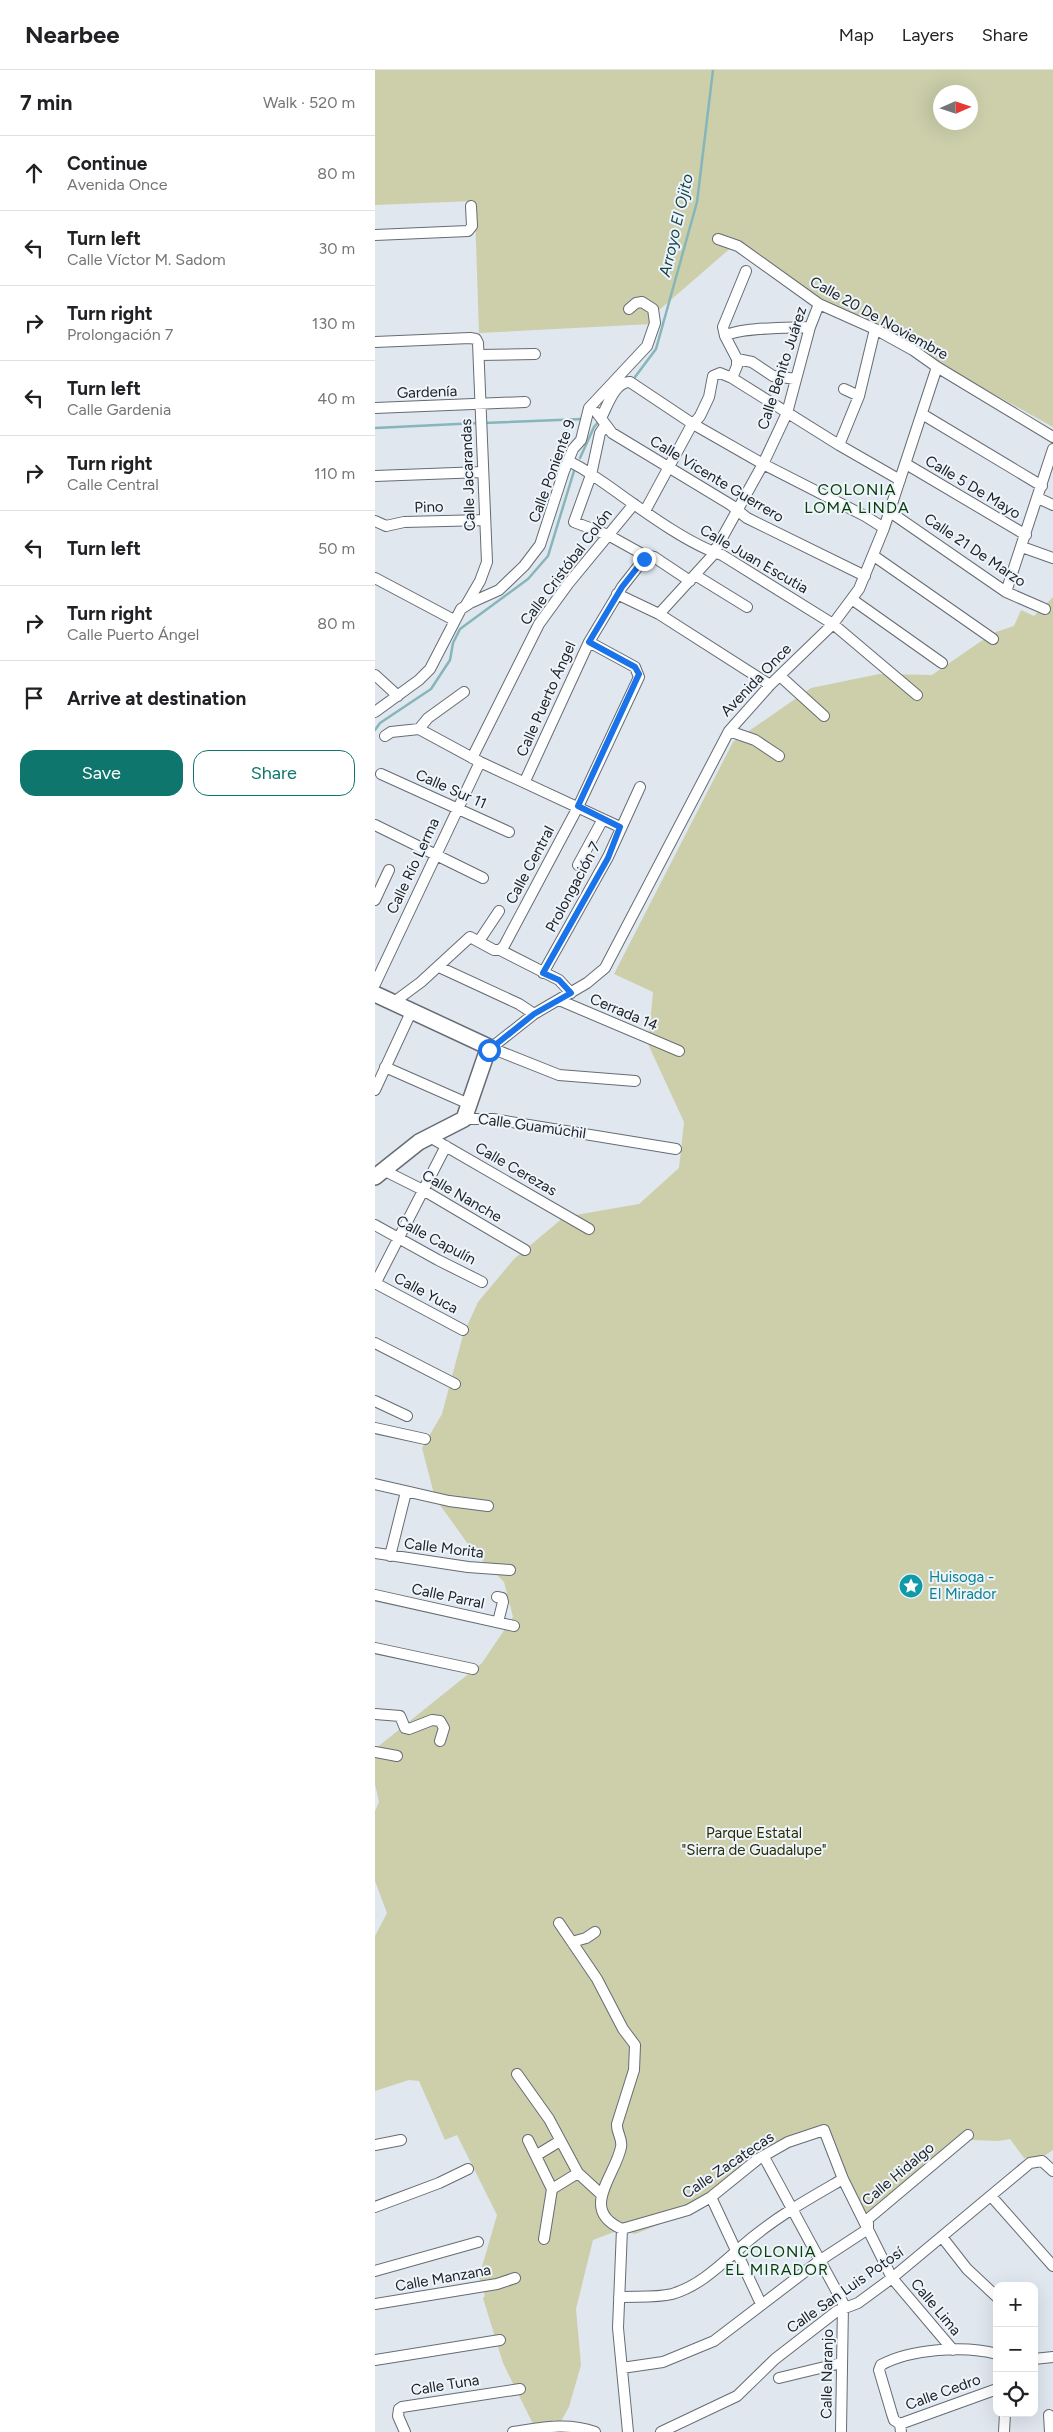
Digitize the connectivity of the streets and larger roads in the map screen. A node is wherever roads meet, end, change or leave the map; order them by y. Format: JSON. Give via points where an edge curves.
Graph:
{"nodes":[{"id":1,"x":471,"y":206,"type":"dead end"},
{"id":2,"x":375,"y":235,"type":"edge"},
{"id":3,"x":718,"y":238,"type":"dead end"},
{"id":4,"x":746,"y":271,"type":"dead end"},
{"id":5,"x":819,"y":304,"type":"junction"},
{"id":6,"x":629,"y":309,"type":"dead end"},
{"id":7,"x":809,"y":327,"type":"junction"},
{"id":8,"x":875,"y":329,"type":"junction"},
{"id":9,"x":725,"y":336,"type":"junction"},
{"id":10,"x":375,"y":342,"type":"edge"},
{"id":11,"x":479,"y":354,"type":"junction"},
{"id":12,"x":535,"y":354,"type":"dead end"},
{"id":13,"x":737,"y":358,"type":"junction"},
{"id":14,"x":937,"y":367,"type":"junction"},
{"id":15,"x":733,"y":378,"type":"junction"},
{"id":16,"x":796,"y":379,"type":"junction"},
{"id":17,"x":844,"y":389,"type":"dead end"},
{"id":18,"x":859,"y":396,"type":"junction"},
{"id":19,"x":525,"y":402,"type":"dead end"},
{"id":20,"x":480,"y":405,"type":"junction"},
{"id":21,"x":375,"y":408,"type":"edge"},
{"id":22,"x":589,"y":408,"type":"junction"},
{"id":23,"x":787,"y":413,"type":"junction"},
{"id":24,"x":922,"y":414,"type":"junction"},
{"id":25,"x":603,"y":422,"type":"junction"},
{"id":26,"x":693,"y":424,"type":"junction"},
{"id":27,"x":1053,"y":436,"type":"edge"},
{"id":28,"x":839,"y":445,"type":"junction"},
{"id":29,"x":1053,"y":452,"type":"edge"},
{"id":30,"x":568,"y":461,"type":"junction"},
{"id":31,"x":763,"y":464,"type":"junction"},
{"id":32,"x":906,"y":464,"type":"junction"},
{"id":33,"x":668,"y":467,"type":"junction"},
{"id":34,"x":482,"y":472,"type":"junction"},
{"id":35,"x":591,"y":475,"type":"junction"},
{"id":36,"x":375,"y":476,"type":"edge"},
{"id":37,"x":901,"y":480,"type":"junction"},
{"id":38,"x":1042,"y":486,"type":"junction"},
{"id":39,"x":1038,"y":498,"type":"junction"},
{"id":40,"x":634,"y":504,"type":"junction"},
{"id":41,"x":1053,"y":504,"type":"edge"},
{"id":42,"x":737,"y":510,"type":"junction"},
{"id":43,"x":645,"y":511,"type":"junction"},
{"id":44,"x":890,"y":512,"type":"junction"},
{"id":45,"x":485,"y":520,"type":"junction"},
{"id":46,"x":375,"y":521,"type":"edge"},
{"id":47,"x":884,"y":528,"type":"junction"},
{"id":48,"x":608,"y":535,"type":"junction"},
{"id":49,"x":1026,"y":536,"type":"junction"},
{"id":50,"x":1022,"y":547,"type":"junction"},
{"id":51,"x":715,"y":552,"type":"junction"},
{"id":52,"x":645,"y":555,"type":"junction"},
{"id":53,"x":874,"y":556,"type":"junction"},
{"id":54,"x":1053,"y":558,"type":"edge"},
{"id":55,"x":865,"y":576,"type":"junction"},
{"id":56,"x":375,"y":578,"type":"edge"},
{"id":57,"x":692,"y":578,"type":"junction"},
{"id":58,"x":1006,"y":592,"type":"junction"},
{"id":59,"x":617,"y":594,"type":"junction"},
{"id":60,"x":853,"y":600,"type":"junction"},
{"id":61,"x":466,"y":606,"type":"junction"},
{"id":62,"x":747,"y":607,"type":"dead end"},
{"id":63,"x":1045,"y":609,"type":"dead end"},
{"id":64,"x":659,"y":614,"type":"junction"},
{"id":65,"x":454,"y":620,"type":"junction"},
{"id":66,"x":833,"y":624,"type":"junction"},
{"id":67,"x":993,"y":639,"type":"dead end"},
{"id":68,"x":589,"y":642,"type":"junction"},
{"id":69,"x":942,"y":663,"type":"dead end"},
{"id":70,"x":375,"y":675,"type":"edge"},
{"id":71,"x":779,"y":676,"type":"junction"},
{"id":72,"x":770,"y":685,"type":"junction"},
{"id":73,"x":464,"y":692,"type":"dead end"},
{"id":74,"x":917,"y":695,"type":"dead end"},
{"id":75,"x":398,"y":696,"type":"junction"},
{"id":76,"x":375,"y":712,"type":"edge"},
{"id":77,"x":824,"y":716,"type":"dead end"},
{"id":78,"x":419,"y":729,"type":"junction"},
{"id":79,"x":729,"y":731,"type":"junction"},
{"id":80,"x":385,"y":736,"type":"dead end"},
{"id":81,"x":779,"y":756,"type":"dead end"},
{"id":82,"x":476,"y":760,"type":"junction"},
{"id":83,"x":381,"y":774,"type":"dead end"},
{"id":84,"x":525,"y":781,"type":"junction"},
{"id":85,"x":640,"y":787,"type":"dead end"},
{"id":86,"x":578,"y":806,"type":"junction"},
{"id":87,"x":456,"y":809,"type":"junction"},
{"id":88,"x":603,"y":819,"type":"junction"},
{"id":89,"x":375,"y":825,"type":"edge"},
{"id":90,"x":620,"y":827,"type":"junction"},
{"id":91,"x":509,"y":832,"type":"dead end"},
{"id":92,"x":435,"y":855,"type":"junction"},
{"id":93,"x":578,"y":865,"type":"dead end"},
{"id":94,"x":389,"y":870,"type":"dead end"},
{"id":95,"x":483,"y":878,"type":"dead end"},
{"id":96,"x":375,"y":900,"type":"edge"},
{"id":97,"x":499,"y":911,"type":"dead end"},
{"id":98,"x":479,"y":941,"type":"junction"},
{"id":99,"x":500,"y":950,"type":"junction"},
{"id":100,"x":439,"y":967,"type":"junction"},
{"id":101,"x":543,"y":973,"type":"junction"},
{"id":102,"x":375,"y":984,"type":"edge"},
{"id":103,"x":571,"y":993,"type":"junction"},
{"id":104,"x":375,"y":994,"type":"edge"},
{"id":105,"x":559,"y":1000,"type":"junction"},
{"id":106,"x":394,"y":1002,"type":"junction"},
{"id":107,"x":412,"y":1010,"type":"junction"},
{"id":108,"x":534,"y":1014,"type":"junction"},
{"id":109,"x":491,"y":1048,"type":"junction"},
{"id":110,"x":679,"y":1051,"type":"dead end"},
{"id":111,"x":385,"y":1067,"type":"junction"},
{"id":112,"x":635,"y":1081,"type":"dead end"},
{"id":113,"x":375,"y":1090,"type":"edge"},
{"id":114,"x":469,"y":1104,"type":"junction"},
{"id":115,"x":464,"y":1119,"type":"junction"},
{"id":116,"x":428,"y":1136,"type":"junction"},
{"id":117,"x":446,"y":1146,"type":"junction"},
{"id":118,"x":676,"y":1149,"type":"dead end"},
{"id":119,"x":379,"y":1174,"type":"edge"},
{"id":120,"x":423,"y":1190,"type":"junction"},
{"id":121,"x":375,"y":1225,"type":"edge"},
{"id":122,"x":589,"y":1229,"type":"dead end"},
{"id":123,"x":398,"y":1236,"type":"junction"},
{"id":124,"x":525,"y":1250,"type":"dead end"},
{"id":125,"x":482,"y":1282,"type":"dead end"},
{"id":126,"x":375,"y":1283,"type":"edge"},
{"id":127,"x":463,"y":1330,"type":"dead end"},
{"id":128,"x":375,"y":1343,"type":"edge"},
{"id":129,"x":455,"y":1384,"type":"dead end"},
{"id":130,"x":375,"y":1401,"type":"edge"},
{"id":131,"x":407,"y":1416,"type":"dead end"},
{"id":132,"x":375,"y":1428,"type":"edge"},
{"id":133,"x":425,"y":1440,"type":"dead end"},
{"id":134,"x":375,"y":1484,"type":"edge"},
{"id":135,"x":406,"y":1492,"type":"junction"},
{"id":136,"x":488,"y":1506,"type":"dead end"},
{"id":137,"x":375,"y":1553,"type":"edge"},
{"id":138,"x":390,"y":1556,"type":"junction"},
{"id":139,"x":510,"y":1570,"type":"dead end"},
{"id":140,"x":375,"y":1595,"type":"edge"},
{"id":141,"x":497,"y":1597,"type":"dead end"},
{"id":142,"x":498,"y":1622,"type":"junction"},
{"id":143,"x":515,"y":1626,"type":"dead end"},
{"id":144,"x":375,"y":1648,"type":"edge"},
{"id":145,"x":473,"y":1669,"type":"dead end"},
{"id":146,"x":375,"y":1714,"type":"edge"},
{"id":147,"x":440,"y":1741,"type":"dead end"},
{"id":148,"x":375,"y":1752,"type":"edge"},
{"id":149,"x":397,"y":1756,"type":"dead end"},
{"id":150,"x":559,"y":1923,"type":"dead end"},
{"id":151,"x":595,"y":1932,"type":"dead end"},
{"id":152,"x":572,"y":1942,"type":"junction"},
{"id":153,"x":517,"y":2074,"type":"dead end"},
{"id":154,"x":823,"y":2130,"type":"joint"},
{"id":155,"x":968,"y":2135,"type":"dead end"},
{"id":156,"x":401,"y":2140,"type":"dead end"},
{"id":157,"x":528,"y":2140,"type":"dead end"},
{"id":158,"x":560,"y":2141,"type":"junction"},
{"id":159,"x":375,"y":2145,"type":"edge"},
{"id":160,"x":537,"y":2155,"type":"junction"},
{"id":161,"x":764,"y":2157,"type":"junction"},
{"id":162,"x":468,"y":2169,"type":"dead end"},
{"id":163,"x":1053,"y":2171,"type":"edge"},
{"id":164,"x":578,"y":2173,"type":"junction"},
{"id":165,"x":843,"y":2179,"type":"junction"},
{"id":166,"x":552,"y":2189,"type":"junction"},
{"id":167,"x":602,"y":2194,"type":"junction"},
{"id":168,"x":991,"y":2196,"type":"junction"},
{"id":169,"x":711,"y":2197,"type":"junction"},
{"id":170,"x":375,"y":2207,"type":"edge"},
{"id":171,"x":792,"y":2208,"type":"junction"},
{"id":172,"x":622,"y":2229,"type":"junction"},
{"id":173,"x":867,"y":2229,"type":"junction"},
{"id":174,"x":942,"y":2237,"type":"junction"},
{"id":175,"x":544,"y":2239,"type":"dead end"},
{"id":176,"x":478,"y":2242,"type":"dead end"},
{"id":177,"x":735,"y":2252,"type":"junction"},
{"id":178,"x":819,"y":2261,"type":"junction"},
{"id":179,"x":1053,"y":2266,"type":"edge"},
{"id":180,"x":375,"y":2271,"type":"edge"},
{"id":181,"x":515,"y":2278,"type":"dead end"},
{"id":182,"x":892,"y":2278,"type":"junction"},
{"id":183,"x":993,"y":2292,"type":"edge"},
{"id":184,"x":619,"y":2297,"type":"junction"},
{"id":185,"x":375,"y":2304,"type":"edge"},
{"id":186,"x":761,"y":2304,"type":"junction"},
{"id":187,"x":843,"y":2307,"type":"junction"},
{"id":188,"x":500,"y":2340,"type":"dead end"},
{"id":189,"x":953,"y":2350,"type":"junction"},
{"id":190,"x":993,"y":2353,"type":"edge"},
{"id":191,"x":1053,"y":2357,"type":"edge"},
{"id":192,"x":1038,"y":2359,"type":"edge"},
{"id":193,"x":375,"y":2360,"type":"edge"},
{"id":194,"x":841,"y":2364,"type":"junction"},
{"id":195,"x":623,"y":2368,"type":"junction"},
{"id":196,"x":779,"y":2378,"type":"dead end"},
{"id":197,"x":520,"y":2389,"type":"dead end"},
{"id":198,"x":993,"y":2391,"type":"edge"},
{"id":199,"x":1049,"y":2416,"type":"dead end"},
{"id":200,"x":1005,"y":2417,"type":"edge"},
{"id":201,"x":901,"y":2428,"type":"edge"},
{"id":202,"x":405,"y":2432,"type":"edge"},
{"id":203,"x":513,"y":2432,"type":"edge"},
{"id":204,"x":595,"y":2432,"type":"edge"},
{"id":205,"x":628,"y":2432,"type":"edge"},
{"id":206,"x":661,"y":2432,"type":"edge"},
{"id":207,"x":841,"y":2432,"type":"edge"},
{"id":208,"x":1004,"y":2432,"type":"edge"},
{"id":209,"x":1050,"y":2432,"type":"edge"}],
"edges":[{"from":1,"to":2,"type":"street","via":[[470,230]]},
{"from":3,"to":5,"type":"street","name":"Calle 20 De Noviembre","via":[[738,246]]},
{"from":4,"to":9,"type":"street","via":[[724,323]]},
{"from":5,"to":7,"type":"street","name":"Calle Benito Juárez"},
{"from":5,"to":8,"type":"street","name":"Calle 20 De Noviembre"},
{"from":6,"to":22,"type":"street","name":"Calle Poniente 9","via":[[643,302],[653,309],[655,323],[651,340]]},
{"from":7,"to":9,"type":"street","via":[[733,332]]},
{"from":7,"to":16,"type":"street","name":"Calle Benito Juárez"},
{"from":8,"to":14,"type":"street","name":"Calle 20 De Noviembre"},
{"from":8,"to":18,"type":"street"},
{"from":9,"to":13,"type":"street"},
{"from":10,"to":11,"type":"street","name":"Calle Jacarandas","via":[[470,338],[476,339]]},
{"from":11,"to":12,"type":"street"},
{"from":11,"to":20,"type":"street","name":"Calle Jacarandas"},
{"from":13,"to":15,"type":"street"},
{"from":13,"to":16,"type":"street","via":[[752,362],[773,376]]},
{"from":14,"to":24,"type":"street","name":"Avenida Once"},
{"from":14,"to":27,"type":"street","name":"Calle 20 De Noviembre"},
{"from":15,"to":23,"type":"street"},
{"from":15,"to":26,"type":"street","via":[[720,373],[713,376],[709,397]]},
{"from":16,"to":23,"type":"street","name":"Calle Benito Juárez"},
{"from":17,"to":18,"type":"street"},
{"from":18,"to":28,"type":"street"},
{"from":19,"to":20,"type":"street","name":"Gardenía"},
{"from":20,"to":21,"type":"street","name":"Gardenía"},
{"from":20,"to":34,"type":"street","name":"Calle Jacarandas"},
{"from":22,"to":25,"type":"street","name":"Calle Vicente Guerrero"},
{"from":22,"to":30,"type":"street","name":"Calle Poniente 9","via":[[581,440]]},
{"from":23,"to":28,"type":"street"},
{"from":23,"to":31,"type":"street","name":"Calle Benito Juárez"},
{"from":24,"to":32,"type":"street","name":"Avenida Once"},
{"from":24,"to":38,"type":"street"},
{"from":25,"to":26,"type":"street","via":[[617,388],[627,382]]},
{"from":25,"to":33,"type":"street","name":"Calle Vicente Guerrero","via":[[612,433]]},
{"from":25,"to":35,"type":"street"},
{"from":26,"to":31,"type":"street"},
{"from":26,"to":33,"type":"street"},
{"from":28,"to":37,"type":"street"},
{"from":29,"to":38,"type":"street"},
{"from":30,"to":35,"type":"street","name":"Calle Juan Escutia","via":[[586,469]]},
{"from":30,"to":61,"type":"street","name":"Calle Poniente 9","via":[[543,538],[534,554],[499,590]]},
{"from":31,"to":42,"type":"street","name":"Calle Benito Juárez"},
{"from":31,"to":47,"type":"street"},
{"from":32,"to":37,"type":"street","name":"Avenida Once"},
{"from":32,"to":49,"type":"street","name":"Calle 5 De Mayo"},
{"from":33,"to":42,"type":"street","name":"Calle Vicente Guerrero"},
{"from":33,"to":43,"type":"street"},
{"from":34,"to":36,"type":"street"},
{"from":34,"to":45,"type":"street","name":"Calle Jacarandas"},
{"from":35,"to":40,"type":"street","name":"Calle Juan Escutia"},
{"from":35,"to":48,"type":"street","via":[[574,522]]},
{"from":37,"to":44,"type":"street","name":"Avenida Once"},
{"from":38,"to":39,"type":"street"},
{"from":39,"to":41,"type":"street"},
{"from":39,"to":49,"type":"street"},
{"from":40,"to":43,"type":"street","name":"Calle Juan Escutia"},
{"from":40,"to":48,"type":"street","name":"Calle Cristóbal Colón"},
{"from":42,"to":51,"type":"street","name":"Calle Benito Juárez"},
{"from":42,"to":55,"type":"street","name":"Calle Vicente Guerrero","via":[[747,518]]},
{"from":43,"to":51,"type":"street","name":"Calle Juan Escutia"},
{"from":44,"to":47,"type":"street","name":"Avenida Once"},
{"from":44,"to":58,"type":"street","name":"Calle 21 De Marzo"},
{"from":45,"to":46,"type":"street","name":"Pino","via":[[403,522],[387,526]]},
{"from":45,"to":61,"type":"street","name":"Calle Jacarandas","via":[[486,568]]},
{"from":47,"to":53,"type":"street","name":"Avenida Once"},
{"from":48,"to":52,"type":"street"},
{"from":48,"to":82,"type":"street","name":"Calle Cristóbal Colón","via":[[539,624]]},
{"from":49,"to":50,"type":"street"},
{"from":50,"to":54,"type":"street"},
{"from":50,"to":58,"type":"street"},
{"from":51,"to":57,"type":"street","name":"Calle Benito Juárez"},
{"from":51,"to":66,"type":"street","name":"Calle Juan Escutia"},
{"from":52,"to":57,"type":"street","via":[[655,557]]},
{"from":52,"to":59,"type":"street","name":"Calle Puerto Ángel"},
{"from":53,"to":55,"type":"street","name":"Avenida Once"},
{"from":53,"to":67,"type":"street"},
{"from":55,"to":60,"type":"street","name":"Avenida Once"},
{"from":56,"to":65,"type":"street"},
{"from":57,"to":62,"type":"street"},
{"from":57,"to":64,"type":"street","name":"Calle Benito Juárez"},
{"from":58,"to":63,"type":"street","name":"Calle 21 De Marzo"},
{"from":59,"to":64,"type":"street"},
{"from":59,"to":68,"type":"street","name":"Calle Puerto Ángel"},
{"from":60,"to":66,"type":"street","name":"Avenida Once"},
{"from":60,"to":69,"type":"street"},
{"from":61,"to":65,"type":"street","name":"Calle Poniente 9"},
{"from":64,"to":72,"type":"street"},
{"from":65,"to":75,"type":"street","name":"Calle Poniente 9","via":[[430,669]]},
{"from":66,"to":71,"type":"street","name":"Avenida Once"},
{"from":66,"to":74,"type":"street","name":"Calle Juan Escutia"},
{"from":68,"to":84,"type":"street","name":"Calle Puerto Ángel"},
{"from":68,"to":86,"type":"street","name":"Calle Central","via":[[635,667],[639,677]]},
{"from":70,"to":75,"type":"street"},
{"from":71,"to":72,"type":"street","name":"Avenida Once"},
{"from":71,"to":77,"type":"street"},
{"from":72,"to":79,"type":"street","name":"Avenida Once"},
{"from":73,"to":78,"type":"street","via":[[428,718]]},
{"from":75,"to":76,"type":"street","name":"Calle Poniente 9"},
{"from":78,"to":80,"type":"street","via":[[391,732]]},
{"from":78,"to":82,"type":"street"},
{"from":79,"to":81,"type":"street","via":[[755,740]]},
{"from":79,"to":103,"type":"street","name":"Avenida Once","via":[[610,961],[598,975]]},
{"from":82,"to":84,"type":"street"},
{"from":82,"to":87,"type":"street","name":"Calle Río Lerma"},
{"from":83,"to":87,"type":"street","name":"Calle Sur 11"},
{"from":84,"to":86,"type":"street"},
{"from":85,"to":90,"type":"street","name":"Prolongación 7"},
{"from":86,"to":88,"type":"street"},
{"from":86,"to":99,"type":"street","name":"Calle Central"},
{"from":87,"to":91,"type":"street","name":"Calle Sur 11"},
{"from":87,"to":92,"type":"street","name":"Calle Río Lerma"},
{"from":88,"to":90,"type":"street"},
{"from":88,"to":93,"type":"street"},
{"from":89,"to":92,"type":"street"},
{"from":90,"to":101,"type":"street","name":"Prolongación 7","via":[[608,858]]},
{"from":92,"to":95,"type":"street"},
{"from":92,"to":102,"type":"street","name":"Calle Río Lerma"},
{"from":94,"to":96,"type":"street"},
{"from":97,"to":98,"type":"street"},
{"from":98,"to":99,"type":"street"},
{"from":98,"to":100,"type":"street","via":[[466,938]]},
{"from":99,"to":101,"type":"street"},
{"from":100,"to":106,"type":"street"},
{"from":100,"to":108,"type":"street"},
{"from":101,"to":103,"type":"street","via":[[559,980]]},
{"from":103,"to":105,"type":"street","name":"Avenida Once"},
{"from":104,"to":106,"type":"street"},
{"from":105,"to":108,"type":"street","name":"Avenida Once"},
{"from":105,"to":110,"type":"street","name":"Cerrada 14"},
{"from":106,"to":107,"type":"street"},
{"from":107,"to":109,"type":"street"},
{"from":107,"to":111,"type":"street"},
{"from":108,"to":109,"type":"street","name":"Avenida Once"},
{"from":109,"to":112,"type":"street","via":[[559,1075]]},
{"from":109,"to":114,"type":"street"},
{"from":111,"to":113,"type":"street"},
{"from":111,"to":114,"type":"street"},
{"from":114,"to":115,"type":"street"},
{"from":115,"to":116,"type":"street","name":"Calle Guamúchil"},
{"from":115,"to":118,"type":"street","name":"Calle Guamúchil","via":[[493,1119]]},
{"from":116,"to":117,"type":"street","name":"Calle Cerezas"},
{"from":116,"to":119,"type":"street","name":"Calle Guamúchil"},
{"from":117,"to":120,"type":"street"},
{"from":117,"to":122,"type":"street","name":"Calle Cerezas"},
{"from":119,"to":120,"type":"street","name":"Calle Nanche"},
{"from":120,"to":123,"type":"street"},
{"from":120,"to":124,"type":"street","name":"Calle Nanche"},
{"from":121,"to":123,"type":"street","name":"Calle Capulín"},
{"from":123,"to":125,"type":"street","name":"Calle Capulín"},
{"from":123,"to":126,"type":"street"},
{"from":126,"to":127,"type":"street","name":"Calle Yuca"},
{"from":128,"to":129,"type":"street"},
{"from":130,"to":131,"type":"street"},
{"from":132,"to":133,"type":"street"},
{"from":134,"to":135,"type":"street"},
{"from":135,"to":136,"type":"street"},
{"from":135,"to":138,"type":"street"},
{"from":137,"to":138,"type":"street","name":"Calle Morita"},
{"from":138,"to":139,"type":"street","name":"Calle Morita","via":[[468,1568]]},
{"from":140,"to":142,"type":"street","name":"Calle Parral"},
{"from":141,"to":142,"type":"street","via":[[503,1602]]},
{"from":142,"to":143,"type":"street","name":"Calle Parral"},
{"from":144,"to":145,"type":"street"},
{"from":146,"to":147,"type":"street","via":[[400,1716],[405,1728],[409,1729],[432,1720],[440,1721],[444,1728]]},
{"from":148,"to":149,"type":"street"},
{"from":150,"to":152,"type":"street"},
{"from":151,"to":152,"type":"street"},
{"from":152,"to":167,"type":"street","via":[[597,1979],[636,2051],[634,2070],[617,2124],[622,2145]]},
{"from":153,"to":158,"type":"street","via":[[549,2119]]},
{"from":154,"to":161,"type":"street","name":"Calle Zacatecas","via":[[789,2142]]},
{"from":154,"to":165,"type":"street","name":"Calle Lima"},
{"from":155,"to":173,"type":"street","name":"Calle Hidalgo","via":[[868,2218]]},
{"from":156,"to":159,"type":"street"},
{"from":157,"to":160,"type":"street"},
{"from":158,"to":160,"type":"street"},
{"from":158,"to":164,"type":"street"},
{"from":160,"to":166,"type":"street"},
{"from":161,"to":169,"type":"street","name":"Calle Zacatecas","via":[[753,2162]]},
{"from":161,"to":171,"type":"street","name":"Calle Naranjo"},
{"from":162,"to":170,"type":"street"},
{"from":163,"to":168,"type":"street","name":"Calle San Luis Potosí","via":[[1039,2160],[1030,2163]]},
{"from":164,"to":166,"type":"street"},
{"from":164,"to":167,"type":"street"},
{"from":165,"to":171,"type":"street"},
{"from":165,"to":173,"type":"street","name":"Calle Lima"},
{"from":166,"to":175,"type":"street"},
{"from":167,"to":172,"type":"street","via":[[601,2206],[611,2222]]},
{"from":168,"to":174,"type":"street","name":"Calle San Luis Potosí"},
{"from":168,"to":179,"type":"street"},
{"from":169,"to":172,"type":"street","name":"Calle Zacatecas","via":[[688,2210]]},
{"from":169,"to":177,"type":"street"},
{"from":171,"to":177,"type":"street"},
{"from":171,"to":178,"type":"street","name":"Calle Naranjo"},
{"from":172,"to":184,"type":"street"},
{"from":173,"to":178,"type":"street","name":"Calle Hidalgo"},
{"from":173,"to":182,"type":"street","name":"Calle Lima"},
{"from":174,"to":182,"type":"street","name":"Calle San Luis Potosí"},
{"from":174,"to":183,"type":"street","via":[[967,2269]]},
{"from":176,"to":180,"type":"street"},
{"from":177,"to":184,"type":"street","via":[[711,2272],[673,2293]]},
{"from":177,"to":186,"type":"street"},
{"from":178,"to":186,"type":"street","name":"Calle Hidalgo"},
{"from":178,"to":187,"type":"street","name":"Calle Naranjo"},
{"from":181,"to":185,"type":"street","name":"Calle Manzana","via":[[497,2284]]},
{"from":182,"to":187,"type":"street","name":"Calle San Luis Potosí","via":[[858,2303]]},
{"from":182,"to":189,"type":"street","name":"Calle Lima"},
{"from":184,"to":195,"type":"street","via":[[618,2328]]},
{"from":186,"to":195,"type":"street","name":"Calle Hidalgo","via":[[701,2348],[663,2362]]},
{"from":187,"to":194,"type":"street","name":"Calle Naranjo"},
{"from":187,"to":206,"type":"street","name":"Calle San Luis Potosí","via":[[775,2359],[737,2396]]},
{"from":188,"to":193,"type":"street"},
{"from":189,"to":190,"type":"street"},
{"from":189,"to":201,"type":"street","via":[[920,2353],[879,2366],[894,2420]]},
{"from":191,"to":192,"type":"street"},
{"from":194,"to":196,"type":"street"},
{"from":194,"to":207,"type":"street","name":"Calle Naranjo"},
{"from":195,"to":205,"type":"street"},
{"from":197,"to":202,"type":"street","name":"Calle Tuna","via":[[402,2407],[398,2416]]},
{"from":198,"to":201,"type":"street","name":"Calle Cedro"},
{"from":199,"to":209,"type":"street"},
{"from":200,"to":208,"type":"street"},
{"from":203,"to":204,"type":"street","via":[[560,2425]]}]}
